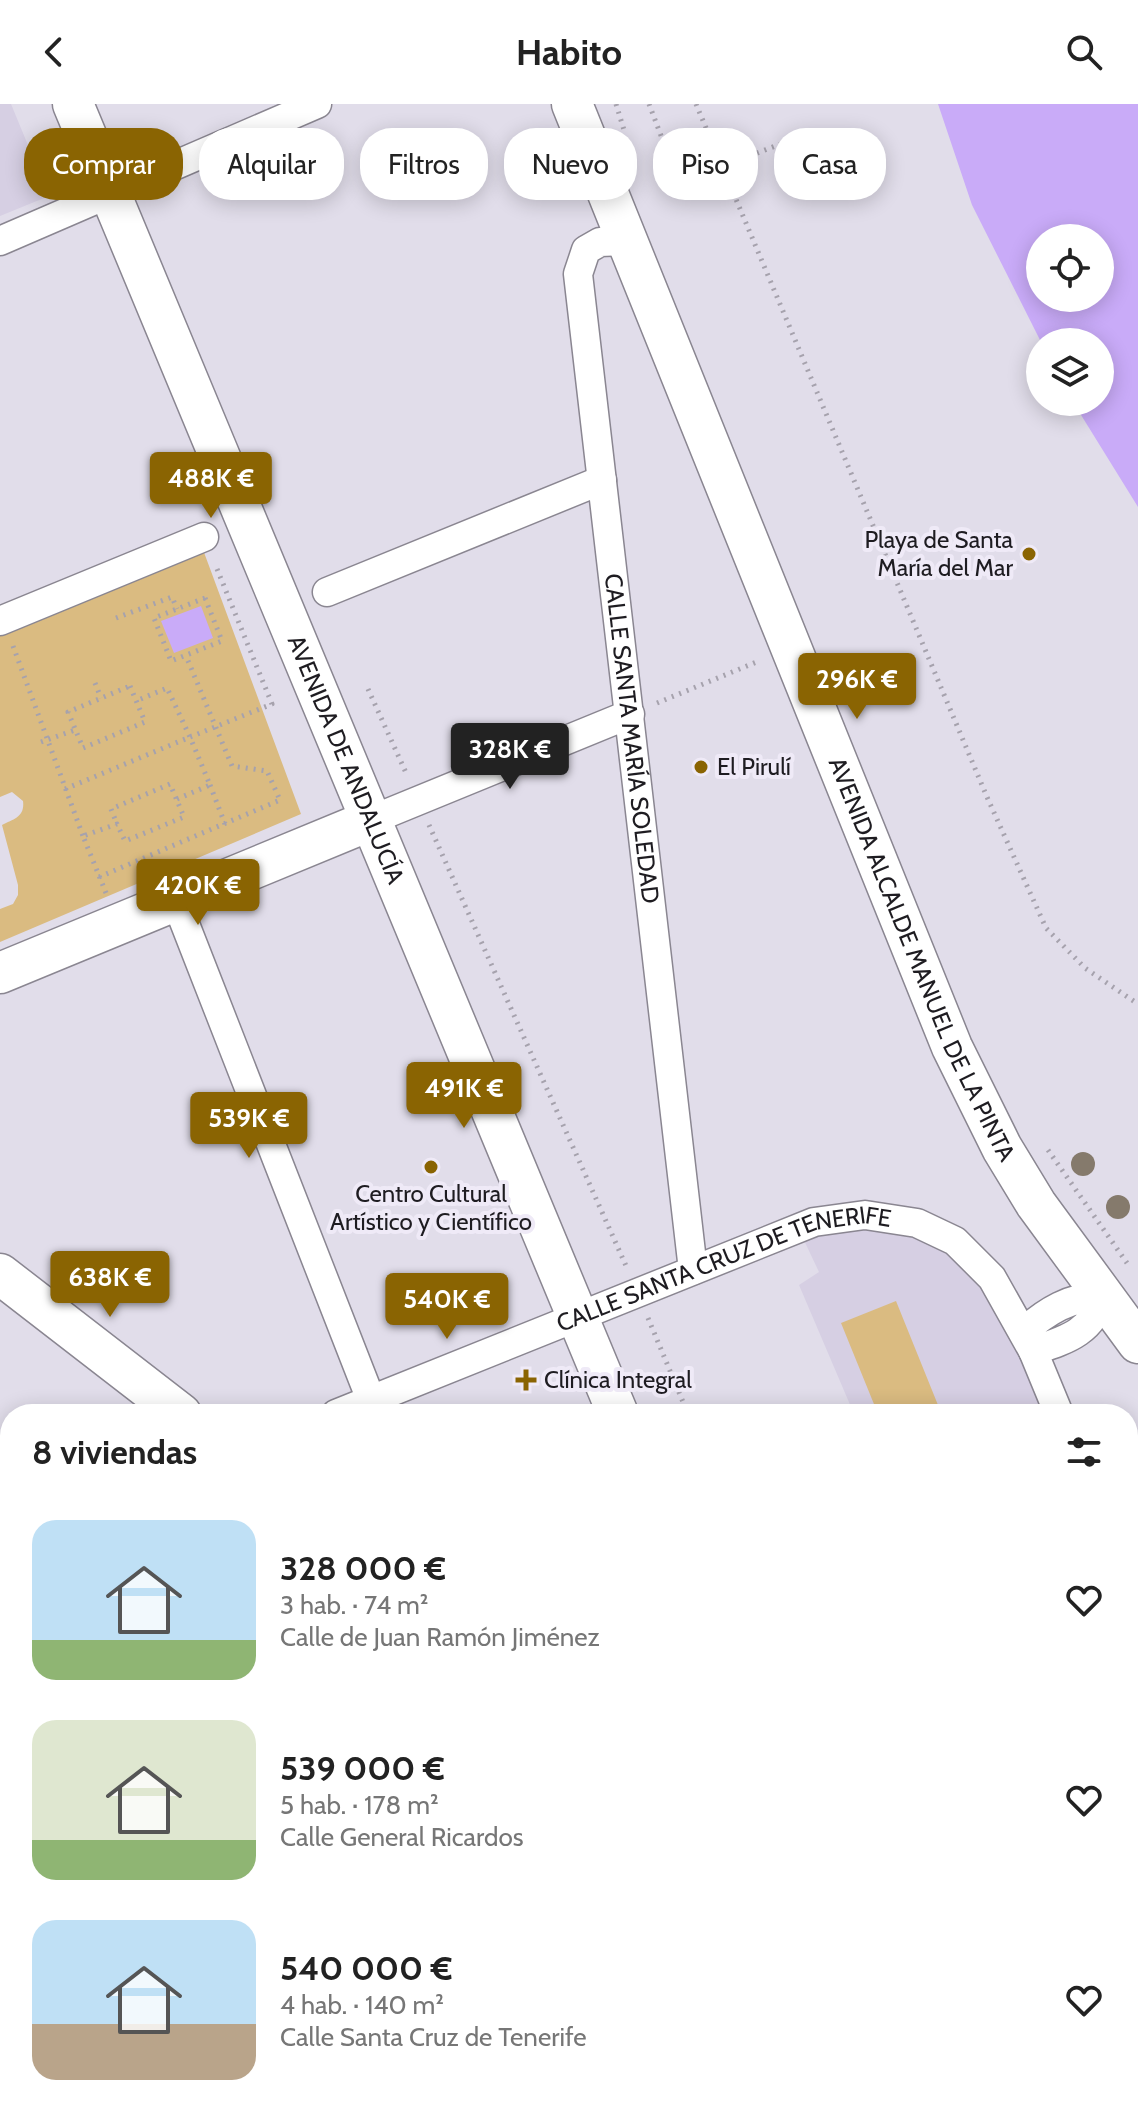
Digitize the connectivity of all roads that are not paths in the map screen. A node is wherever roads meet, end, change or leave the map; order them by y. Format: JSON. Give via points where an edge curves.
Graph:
{"nodes":[{"id":1,"x":73,"y":104,"type":"edge"},
{"id":2,"x":317,"y":104,"type":"edge"},
{"id":3,"x":572,"y":104,"type":"edge"},
{"id":4,"x":83,"y":128,"type":"edge"},
{"id":5,"x":183,"y":162,"type":"edge"},
{"id":6,"x":96,"y":200,"type":"edge"},
{"id":7,"x":113,"y":200,"type":"edge"},
{"id":8,"x":0,"y":241,"type":"edge"},
{"id":9,"x":625,"y":241,"type":"junction"},
{"id":10,"x":602,"y":480,"type":"junction"},
{"id":11,"x":204,"y":537,"type":"road end"},
{"id":12,"x":327,"y":592,"type":"dead end"},
{"id":13,"x":5,"y":630,"type":"edge"},
{"id":14,"x":630,"y":714,"type":"junction"},
{"id":15,"x":371,"y":820,"type":"junction"},
{"id":16,"x":176,"y":901,"type":"junction"},
{"id":17,"x":0,"y":973,"type":"edge"},
{"id":18,"x":693,"y":1270,"type":"junction"},
{"id":19,"x":0,"y":1274,"type":"edge"},
{"id":20,"x":1102,"y":1295,"type":"junction"},
{"id":21,"x":578,"y":1316,"type":"junction"},
{"id":22,"x":1028,"y":1342,"type":"junction"},
{"id":23,"x":1138,"y":1343,"type":"edge"},
{"id":24,"x":371,"y":1400,"type":"junction"},
{"id":25,"x":168,"y":1404,"type":"edge"},
{"id":26,"x":361,"y":1404,"type":"edge"},
{"id":27,"x":614,"y":1404,"type":"edge"},
{"id":28,"x":1055,"y":1404,"type":"edge"}],
"edges":[{"from":1,"to":4,"type":"street","name":"AVENIDA DE ANDALUCÍA"},
{"from":2,"to":5,"type":"street"},
{"from":3,"to":9,"type":"street","name":"AVENIDA ALCALDE MANUEL DE LA PINTA"},
{"from":6,"to":8,"type":"street"},
{"from":7,"to":15,"type":"street","name":"AVENIDA DE ANDALUCÍA"},
{"from":9,"to":10,"type":"street","name":"CALLE SANTA MARÍA SOLEDAD","via":[[600,242],[586,250],[578,274]]},
{"from":9,"to":20,"type":"street","name":"AVENIDA ALCALDE MANUEL DE LA PINTA","via":[[952,1047],[1036,1204]]},
{"from":10,"to":12,"type":"street"},
{"from":10,"to":14,"type":"street","name":"CALLE SANTA MARÍA SOLEDAD"},
{"from":11,"to":13,"type":"street"},
{"from":14,"to":15,"type":"street"},
{"from":14,"to":18,"type":"street","name":"CALLE SANTA MARÍA SOLEDAD"},
{"from":15,"to":16,"type":"street"},
{"from":15,"to":21,"type":"street","name":"AVENIDA DE ANDALUCÍA"},
{"from":16,"to":17,"type":"street"},
{"from":16,"to":24,"type":"street"},
{"from":18,"to":21,"type":"street","name":"CALLE SANTA CRUZ DE TENERIFE"},
{"from":18,"to":22,"type":"street","name":"CALLE SANTA CRUZ DE TENERIFE","via":[[814,1222],[865,1215],[917,1223],[955,1241],[992,1278]]},
{"from":19,"to":25,"type":"street"},
{"from":20,"to":22,"type":"street","via":[[1079,1297],[1049,1310]]},
{"from":20,"to":23,"type":"street","name":"AVENIDA ALCALDE MANUEL DE LA PINTA"},
{"from":21,"to":24,"type":"street","name":"CALLE SANTA CRUZ DE TENERIFE"},
{"from":21,"to":27,"type":"street","name":"AVENIDA DE ANDALUCÍA"},
{"from":22,"to":28,"type":"street","name":"CALLE SANTA CRUZ DE TENERIFE"},
{"from":24,"to":26,"type":"street","name":"CALLE SANTA CRUZ DE TENERIFE"}]}
